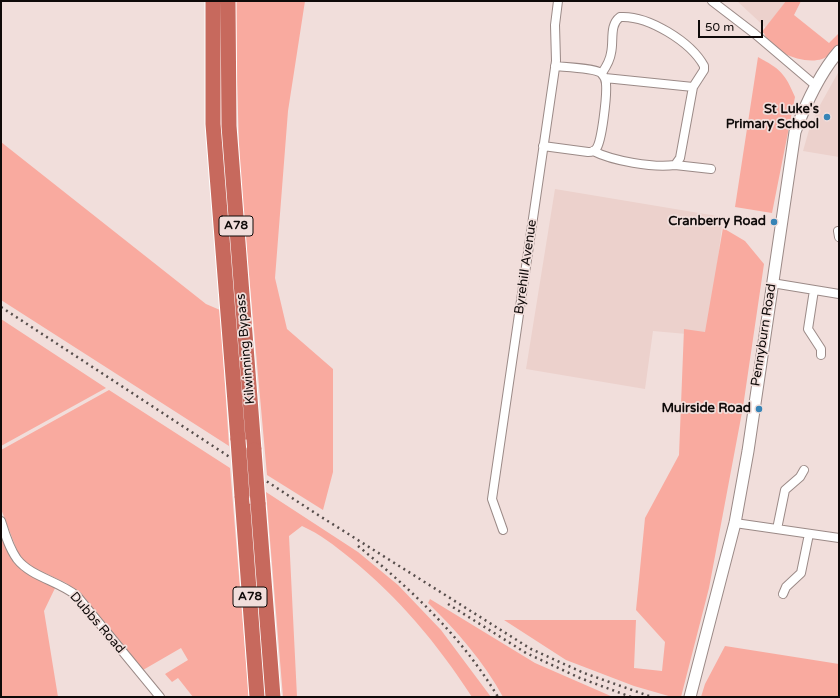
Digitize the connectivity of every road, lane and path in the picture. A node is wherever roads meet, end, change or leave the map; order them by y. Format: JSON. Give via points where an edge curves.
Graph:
{"nodes":[{"id":1,"x":212,"y":1,"type":"edge"},
{"id":2,"x":228,"y":1,"type":"edge"},
{"id":3,"x":558,"y":1,"type":"edge"},
{"id":4,"x":712,"y":1,"type":"edge"},
{"id":5,"x":839,"y":51,"type":"edge"},
{"id":6,"x":555,"y":66,"type":"junction"},
{"id":7,"x":603,"y":76,"type":"junction"},
{"id":8,"x":816,"y":85,"type":"junction"},
{"id":9,"x":693,"y":87,"type":"junction"},
{"id":10,"x":543,"y":146,"type":"junction"},
{"id":11,"x":593,"y":151,"type":"junction"},
{"id":12,"x":675,"y":165,"type":"junction"},
{"id":13,"x":711,"y":169,"type":"dead end"},
{"id":14,"x":772,"y":283,"type":"junction"},
{"id":15,"x":814,"y":290,"type":"junction"},
{"id":16,"x":839,"y":294,"type":"edge"},
{"id":17,"x":821,"y":355,"type":"dead end"},
{"id":18,"x":804,"y":470,"type":"dead end"},
{"id":19,"x":1,"y":521,"type":"edge"},
{"id":20,"x":735,"y":523,"type":"junction"},
{"id":21,"x":777,"y":529,"type":"junction"},
{"id":22,"x":503,"y":530,"type":"dead end"},
{"id":23,"x":809,"y":534,"type":"junction"},
{"id":24,"x":839,"y":538,"type":"edge"},
{"id":25,"x":783,"y":594,"type":"dead end"},
{"id":26,"x":690,"y":696,"type":"edge"},
{"id":27,"x":160,"y":697,"type":"edge"},
{"id":28,"x":257,"y":697,"type":"edge"},
{"id":29,"x":273,"y":697,"type":"edge"}],
"edges":[{"from":1,"to":28,"type":"highway","name":"Kilwinning Bypass","number":"A78","bridge":true,"via":[[214,124]]},
{"from":2,"to":29,"type":"highway","name":"Kilwinning Bypass","number":"A78","bridge":true,"via":[[229,126]]},
{"from":3,"to":6,"type":"street","name":"Byrehill Avenue"},
{"from":4,"to":8,"type":"street"},
{"from":5,"to":8,"type":"street","name":"Pennyburn Road"},
{"from":6,"to":7,"type":"street","via":[[598,71]]},
{"from":6,"to":10,"type":"street","name":"Byrehill Avenue"},
{"from":7,"to":9,"type":"street"},
{"from":7,"to":9,"type":"street","via":[[612,52],[613,26],[620,17],[630,17],[656,24],[702,62],[704,70]]},
{"from":7,"to":11,"type":"street","via":[[606,99],[597,148]]},
{"from":8,"to":14,"type":"street","name":"Pennyburn Road","via":[[795,132]]},
{"from":9,"to":12,"type":"street","via":[[680,158]]},
{"from":10,"to":11,"type":"street"},
{"from":10,"to":22,"type":"street","name":"Byrehill Avenue","via":[[492,499]]},
{"from":11,"to":12,"type":"street","via":[[620,160]]},
{"from":12,"to":13,"type":"street"},
{"from":14,"to":15,"type":"street"},
{"from":14,"to":20,"type":"street","name":"Pennyburn Road"},
{"from":15,"to":16,"type":"street"},
{"from":15,"to":17,"type":"street","via":[[808,329],[821,349]]},
{"from":18,"to":21,"type":"street","via":[[785,490]]},
{"from":19,"to":27,"type":"street","name":"Dubbs Road","via":[[17,559],[24,566],[64,586],[77,596]]},
{"from":20,"to":21,"type":"street"},
{"from":20,"to":26,"type":"street","name":"Pennyburn Road"},
{"from":21,"to":23,"type":"street"},
{"from":23,"to":24,"type":"street"},
{"from":23,"to":25,"type":"street","via":[[801,573],[786,587]]}]}
